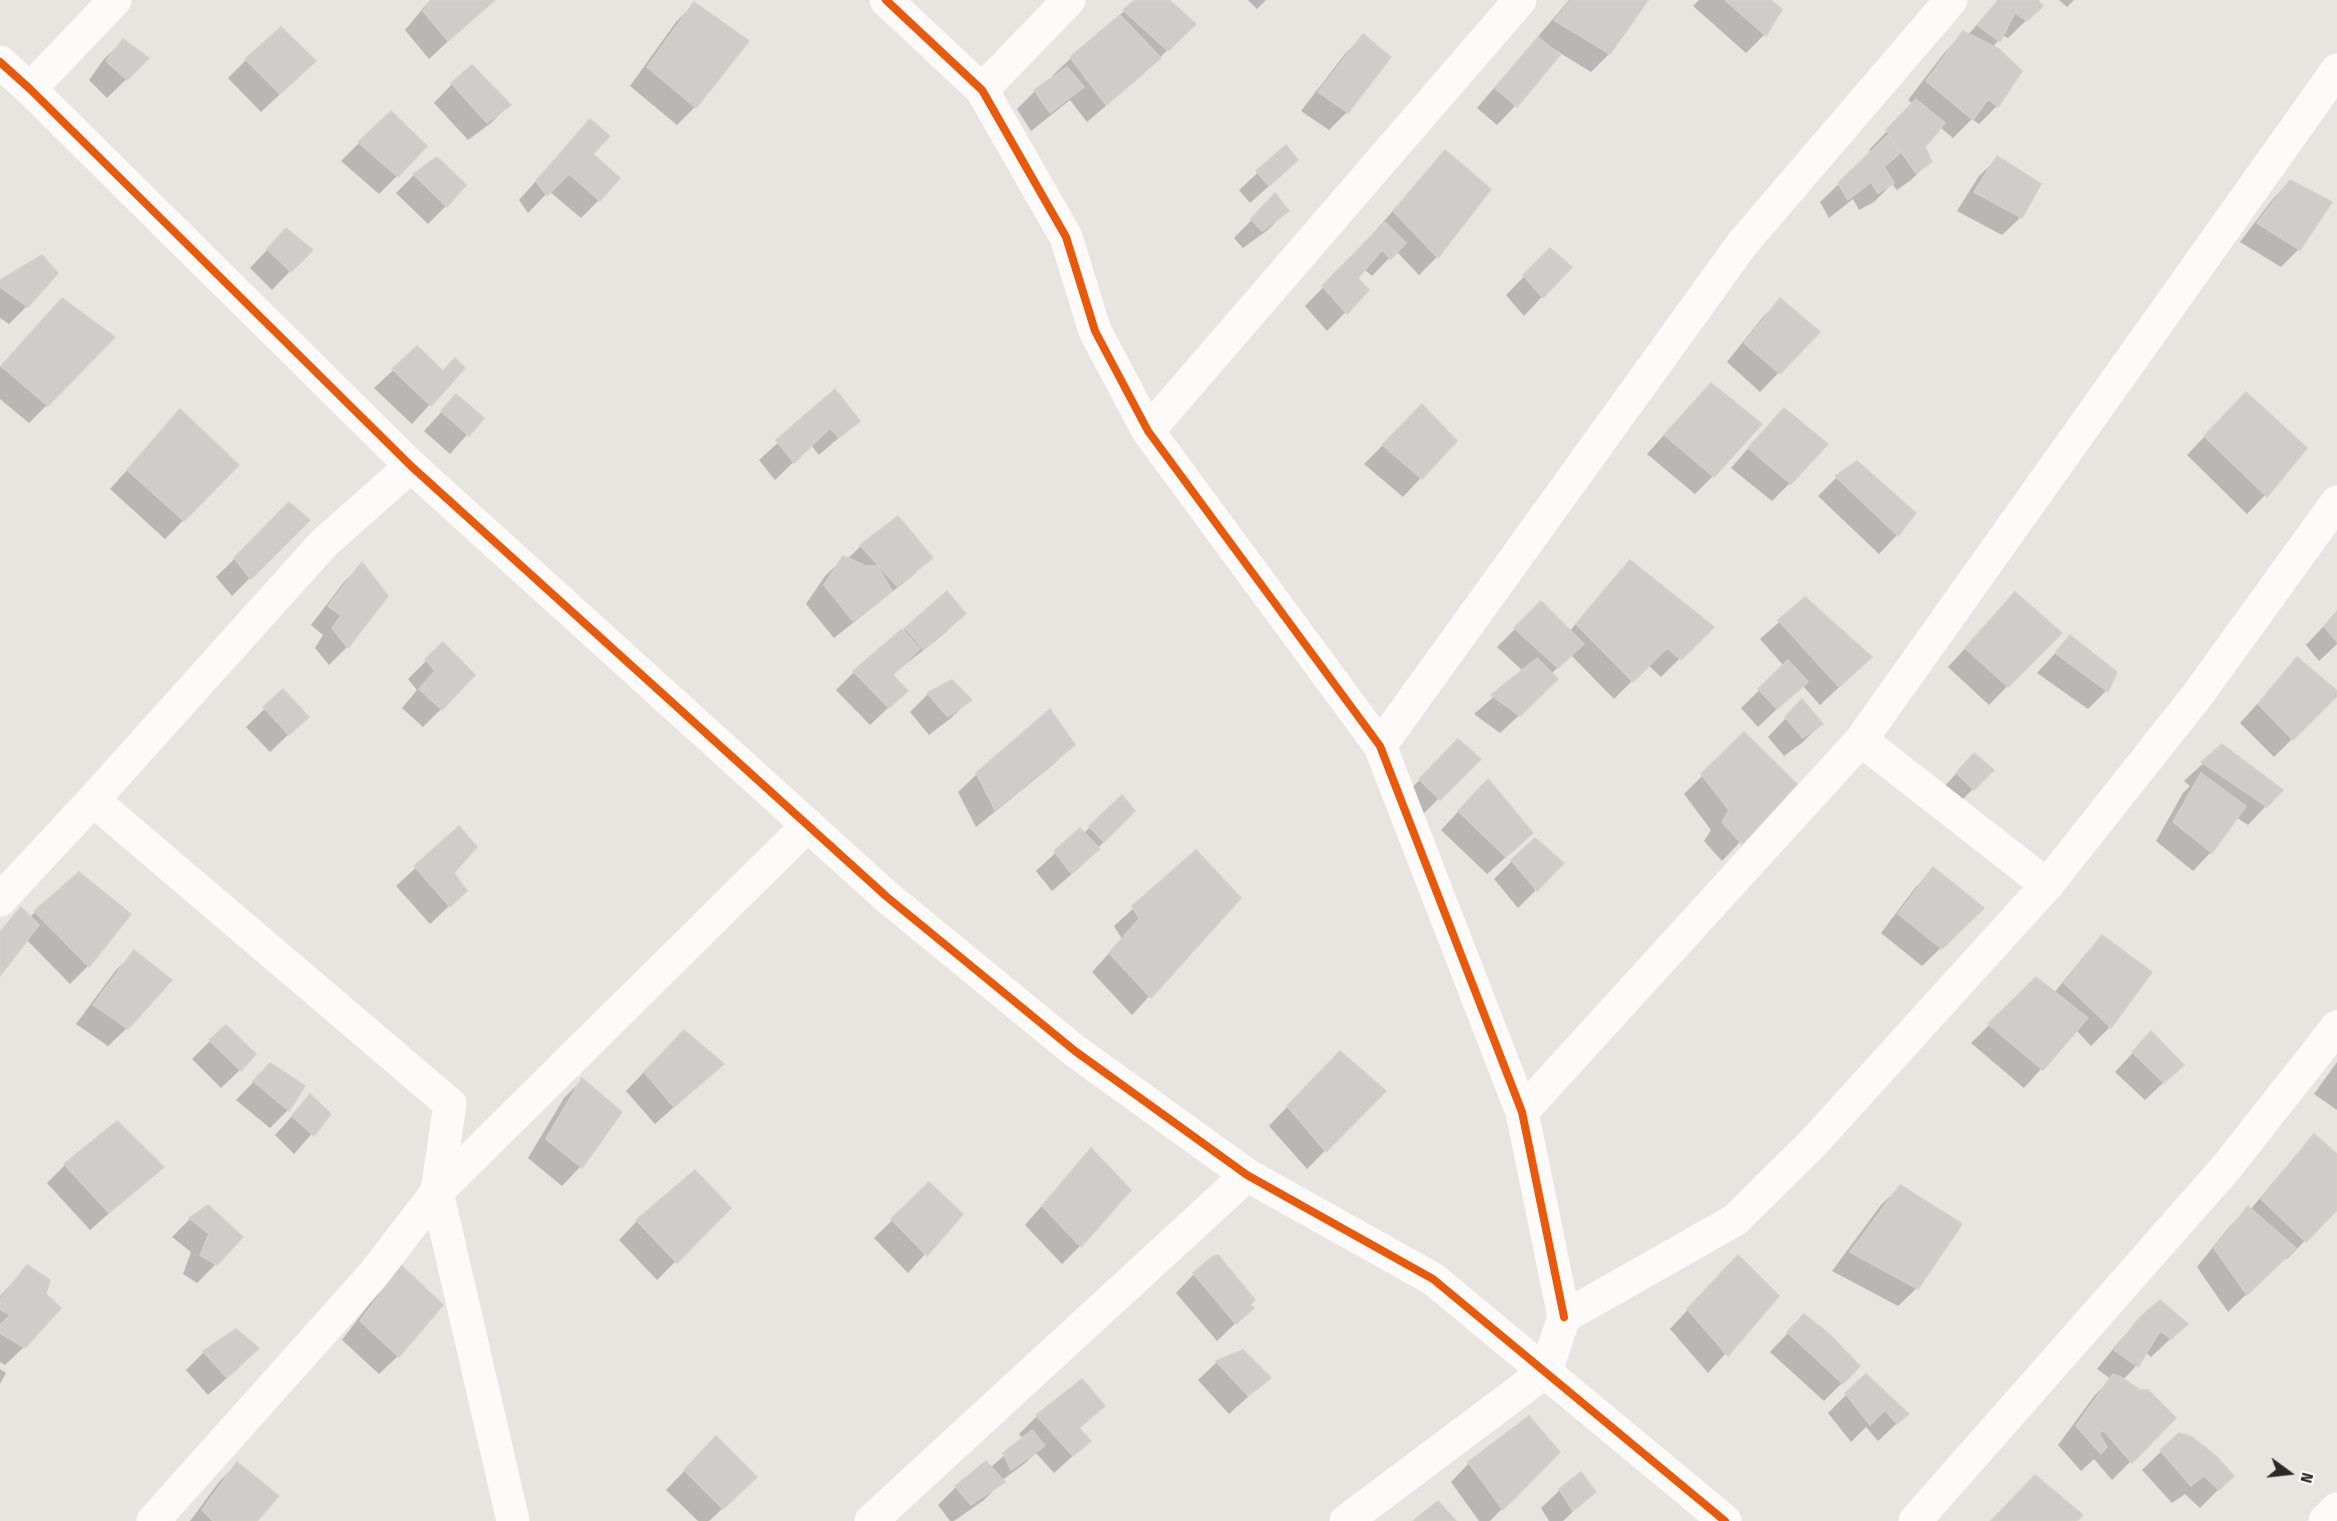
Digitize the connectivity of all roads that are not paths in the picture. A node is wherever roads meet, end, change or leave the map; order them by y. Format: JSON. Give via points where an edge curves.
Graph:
{"nodes":[{"id":1,"x":115,"y":0,"type":"edge"},
{"id":2,"x":886,"y":0,"type":"edge"},
{"id":3,"x":1069,"y":0,"type":"edge"},
{"id":4,"x":1520,"y":0,"type":"edge"},
{"id":5,"x":1951,"y":0,"type":"edge"},
{"id":6,"x":0,"y":62,"type":"edge"},
{"id":7,"x":2337,"y":70,"type":"edge"},
{"id":8,"x":30,"y":88,"type":"junction"},
{"id":9,"x":982,"y":90,"type":"junction"},
{"id":10,"x":1148,"y":431,"type":"junction"},
{"id":11,"x":411,"y":466,"type":"junction"},
{"id":12,"x":2337,"y":502,"type":"edge"},
{"id":13,"x":1861,"y":740,"type":"junction"},
{"id":14,"x":1380,"y":746,"type":"junction"},
{"id":15,"x":93,"y":800,"type":"junction"},
{"id":16,"x":808,"y":825,"type":"junction"},
{"id":17,"x":2047,"y":885,"type":"junction"},
{"id":18,"x":0,"y":900,"type":"edge"},
{"id":19,"x":2337,"y":1027,"type":"edge"},
{"id":20,"x":1522,"y":1112,"type":"junction"},
{"id":21,"x":1247,"y":1175,"type":"junction"},
{"id":22,"x":437,"y":1192,"type":"junction"},
{"id":23,"x":1564,"y":1317,"type":"junction"},
{"id":24,"x":1546,"y":1371,"type":"junction"},
{"id":25,"x":2337,"y":1509,"type":"edge"},
{"id":26,"x":153,"y":1521,"type":"edge"},
{"id":27,"x":513,"y":1521,"type":"edge"},
{"id":28,"x":871,"y":1521,"type":"edge"},
{"id":29,"x":1346,"y":1521,"type":"edge"},
{"id":30,"x":1725,"y":1521,"type":"edge"},
{"id":31,"x":1915,"y":1521,"type":"edge"},
{"id":32,"x":2325,"y":1521,"type":"edge"}],
"edges":[{"from":1,"to":8,"type":"street"},
{"from":2,"to":9,"type":"street"},
{"from":3,"to":9,"type":"street"},
{"from":4,"to":10,"type":"street"},
{"from":5,"to":14,"type":"street","via":[[1742,244]]},
{"from":6,"to":8,"type":"street"},
{"from":7,"to":13,"type":"street"},
{"from":8,"to":11,"type":"street"},
{"from":9,"to":10,"type":"street","via":[[1066,237],[1095,331]]},
{"from":10,"to":14,"type":"street"},
{"from":11,"to":15,"type":"street","via":[[324,543]]},
{"from":11,"to":16,"type":"street"},
{"from":12,"to":17,"type":"street","via":[[2196,697]]},
{"from":13,"to":17,"type":"street"},
{"from":13,"to":20,"type":"street"},
{"from":14,"to":20,"type":"street"},
{"from":15,"to":18,"type":"street"},
{"from":15,"to":22,"type":"street","via":[[450,1104]]},
{"from":16,"to":21,"type":"street","via":[[887,897],[1075,1051]]},
{"from":16,"to":22,"type":"street"},
{"from":17,"to":23,"type":"street","via":[[1813,1143],[1735,1220]]},
{"from":19,"to":31,"type":"street","via":[[2225,1169]]},
{"from":20,"to":23,"type":"street"},
{"from":21,"to":24,"type":"street","via":[[1433,1279]]},
{"from":21,"to":28,"type":"street"},
{"from":22,"to":26,"type":"street","via":[[372,1276]]},
{"from":22,"to":27,"type":"street"},
{"from":23,"to":24,"type":"street"},
{"from":24,"to":29,"type":"street"},
{"from":24,"to":30,"type":"street"},
{"from":25,"to":32,"type":"street"}]}
